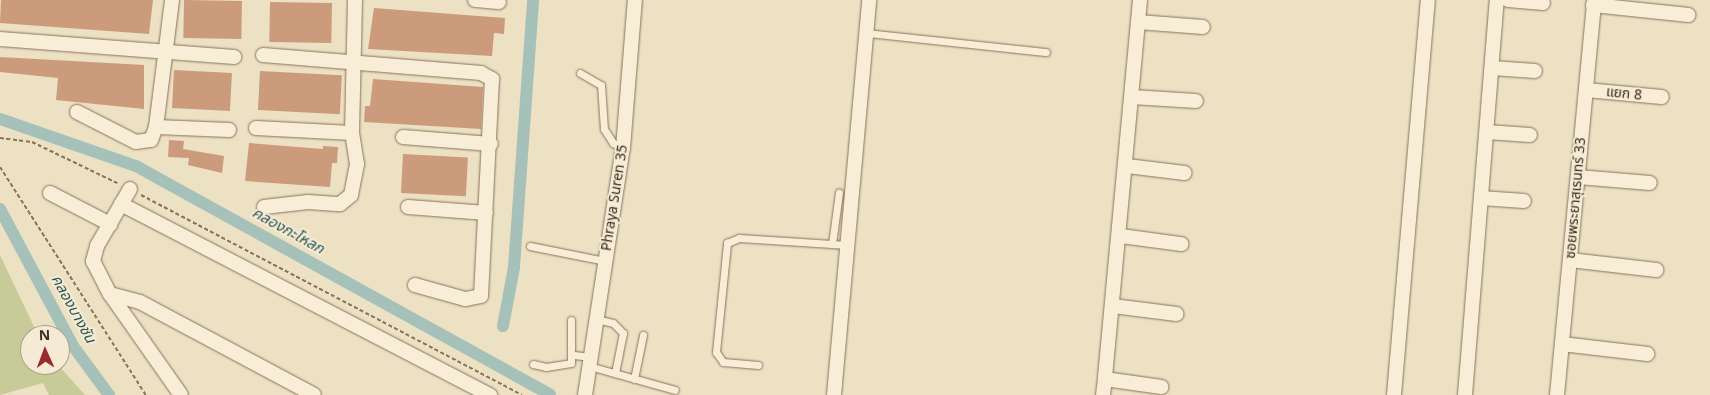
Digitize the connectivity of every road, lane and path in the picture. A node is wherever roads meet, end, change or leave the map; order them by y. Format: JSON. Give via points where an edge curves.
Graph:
{"nodes":[{"id":1,"x":172,"y":0,"type":"edge"},
{"id":2,"x":355,"y":0,"type":"edge"},
{"id":3,"x":475,"y":0,"type":"edge"},
{"id":4,"x":635,"y":0,"type":"edge"},
{"id":5,"x":869,"y":0,"type":"edge"},
{"id":6,"x":1140,"y":0,"type":"edge"},
{"id":7,"x":1428,"y":0,"type":"edge"},
{"id":8,"x":1497,"y":0,"type":"edge"},
{"id":9,"x":1508,"y":0,"type":"edge"},
{"id":10,"x":499,"y":2,"type":"dead end"},
{"id":11,"x":1543,"y":3,"type":"dead end"},
{"id":12,"x":1594,"y":3,"type":"edge"},
{"id":13,"x":1688,"y":15,"type":"dead end"},
{"id":14,"x":1138,"y":22,"type":"junction"},
{"id":15,"x":1203,"y":27,"type":"dead end"},
{"id":16,"x":867,"y":33,"type":"junction"},
{"id":17,"x":0,"y":39,"type":"edge"},
{"id":18,"x":164,"y":51,"type":"junction"},
{"id":19,"x":1046,"y":52,"type":"dead end"},
{"id":20,"x":263,"y":55,"type":"dead end"},
{"id":21,"x":234,"y":57,"type":"dead end"},
{"id":22,"x":352,"y":63,"type":"junction"},
{"id":23,"x":1492,"y":68,"type":"junction"},
{"id":24,"x":1535,"y":71,"type":"dead end"},
{"id":25,"x":580,"y":73,"type":"dead end"},
{"id":26,"x":1586,"y":90,"type":"junction"},
{"id":27,"x":1132,"y":97,"type":"junction"},
{"id":28,"x":1662,"y":97,"type":"dead end"},
{"id":29,"x":1196,"y":101,"type":"dead end"},
{"id":30,"x":76,"y":112,"type":"dead end"},
{"id":31,"x":156,"y":127,"type":"junction"},
{"id":32,"x":256,"y":128,"type":"dead end"},
{"id":33,"x":229,"y":130,"type":"dead end"},
{"id":34,"x":1486,"y":132,"type":"junction"},
{"id":35,"x":352,"y":133,"type":"junction"},
{"id":36,"x":1530,"y":135,"type":"dead end"},
{"id":37,"x":403,"y":137,"type":"dead end"},
{"id":38,"x":0,"y":138,"type":"edge"},
{"id":39,"x":491,"y":144,"type":"junction"},
{"id":40,"x":622,"y":148,"type":"junction"},
{"id":41,"x":1127,"y":166,"type":"junction"},
{"id":42,"x":0,"y":167,"type":"edge"},
{"id":43,"x":1185,"y":173,"type":"dead end"},
{"id":44,"x":1578,"y":177,"type":"junction"},
{"id":45,"x":1650,"y":183,"type":"dead end"},
{"id":46,"x":130,"y":189,"type":"junction"},
{"id":47,"x":839,"y":192,"type":"dead end"},
{"id":48,"x":50,"y":193,"type":"dead end"},
{"id":49,"x":1481,"y":198,"type":"junction"},
{"id":50,"x":1524,"y":202,"type":"dead end"},
{"id":51,"x":121,"y":204,"type":"junction"},
{"id":52,"x":264,"y":207,"type":"dead end"},
{"id":53,"x":408,"y":207,"type":"dead end"},
{"id":54,"x":486,"y":213,"type":"junction"},
{"id":55,"x":110,"y":224,"type":"junction"},
{"id":56,"x":1121,"y":236,"type":"junction"},
{"id":57,"x":832,"y":244,"type":"junction"},
{"id":58,"x":1181,"y":244,"type":"dead end"},
{"id":59,"x":848,"y":245,"type":"junction"},
{"id":60,"x":530,"y":246,"type":"dead end"},
{"id":61,"x":1570,"y":260,"type":"junction"},
{"id":62,"x":605,"y":261,"type":"junction"},
{"id":63,"x":1656,"y":270,"type":"dead end"},
{"id":64,"x":415,"y":285,"type":"dead end"},
{"id":65,"x":110,"y":294,"type":"junction"},
{"id":66,"x":1113,"y":306,"type":"junction"},
{"id":67,"x":1176,"y":314,"type":"dead end"},
{"id":68,"x":571,"y":320,"type":"dead end"},
{"id":69,"x":596,"y":320,"type":"junction"},
{"id":70,"x":643,"y":335,"type":"dead end"},
{"id":71,"x":1562,"y":344,"type":"junction"},
{"id":72,"x":1647,"y":354,"type":"dead end"},
{"id":73,"x":574,"y":355,"type":"junction"},
{"id":74,"x":590,"y":361,"type":"junction"},
{"id":75,"x":533,"y":364,"type":"dead end"},
{"id":76,"x":758,"y":365,"type":"dead end"},
{"id":77,"x":615,"y":373,"type":"junction"},
{"id":78,"x":634,"y":379,"type":"junction"},
{"id":79,"x":1105,"y":379,"type":"junction"},
{"id":80,"x":1161,"y":387,"type":"dead end"},
{"id":81,"x":586,"y":389,"type":"edge"},
{"id":82,"x":675,"y":390,"type":"dead end"},
{"id":83,"x":146,"y":395,"type":"edge"},
{"id":84,"x":182,"y":395,"type":"edge"},
{"id":85,"x":314,"y":395,"type":"edge"},
{"id":86,"x":490,"y":395,"type":"edge"},
{"id":87,"x":522,"y":395,"type":"edge"},
{"id":88,"x":834,"y":395,"type":"edge"},
{"id":89,"x":1103,"y":395,"type":"edge"},
{"id":90,"x":1394,"y":395,"type":"edge"},
{"id":91,"x":1465,"y":395,"type":"edge"},
{"id":92,"x":1557,"y":395,"type":"edge"}],
"edges":[{"from":1,"to":18,"type":"street"},
{"from":2,"to":22,"type":"street"},
{"from":3,"to":10,"type":"street"},
{"from":4,"to":40,"type":"street","name":"Phraya Suren 35"},
{"from":5,"to":16,"type":"street"},
{"from":6,"to":14,"type":"street"},
{"from":7,"to":90,"type":"street"},
{"from":8,"to":23,"type":"street"},
{"from":9,"to":11,"type":"street"},
{"from":12,"to":13,"type":"street"},
{"from":12,"to":26,"type":"street","name":"ซอยพระยาสุเรนทร์ 33"},
{"from":14,"to":15,"type":"street"},
{"from":14,"to":27,"type":"street"},
{"from":16,"to":19,"type":"lane"},
{"from":16,"to":59,"type":"street"},
{"from":17,"to":18,"type":"street"},
{"from":18,"to":21,"type":"street"},
{"from":18,"to":31,"type":"street"},
{"from":20,"to":22,"type":"street"},
{"from":22,"to":35,"type":"street"},
{"from":22,"to":39,"type":"street","via":[[485,74],[495,88]]},
{"from":23,"to":24,"type":"street"},
{"from":23,"to":34,"type":"street"},
{"from":25,"to":40,"type":"lane","via":[[601,85],[604,130],[613,143]]},
{"from":26,"to":28,"type":"street","name":"แยก 8"},
{"from":26,"to":44,"type":"street","name":"ซอยพระยาสุเรนทร์ 33"},
{"from":27,"to":29,"type":"street"},
{"from":27,"to":41,"type":"street"},
{"from":30,"to":31,"type":"street","via":[[142,144],[151,140]]},
{"from":31,"to":33,"type":"street"},
{"from":32,"to":35,"type":"street"},
{"from":34,"to":36,"type":"street"},
{"from":34,"to":49,"type":"street"},
{"from":35,"to":52,"type":"street","via":[[357,174],[348,200],[340,204],[308,202]]},
{"from":37,"to":39,"type":"street"},
{"from":38,"to":46,"type":"path","via":[[32,142]]},
{"from":39,"to":54,"type":"street"},
{"from":40,"to":62,"type":"street","name":"Phraya Suren 35"},
{"from":41,"to":43,"type":"street"},
{"from":41,"to":56,"type":"street"},
{"from":42,"to":83,"type":"path"},
{"from":44,"to":45,"type":"street"},
{"from":44,"to":61,"type":"street","name":"ซอยพระยาสุเรนทร์ 33"},
{"from":46,"to":51,"type":"street"},
{"from":46,"to":87,"type":"path"},
{"from":47,"to":57,"type":"lane"},
{"from":48,"to":55,"type":"street"},
{"from":49,"to":50,"type":"street"},
{"from":49,"to":91,"type":"street"},
{"from":51,"to":55,"type":"street"},
{"from":51,"to":86,"type":"street"},
{"from":53,"to":54,"type":"street"},
{"from":54,"to":64,"type":"street","via":[[479,298],[465,299]]},
{"from":55,"to":65,"type":"street","via":[[93,261]]},
{"from":56,"to":58,"type":"street"},
{"from":56,"to":66,"type":"street"},
{"from":57,"to":59,"type":"lane"},
{"from":57,"to":76,"type":"lane","via":[[739,238],[727,243],[716,352],[723,362]]},
{"from":59,"to":88,"type":"street"},
{"from":60,"to":62,"type":"lane"},
{"from":61,"to":63,"type":"street"},
{"from":61,"to":71,"type":"street","name":"ซอยพระยาสุเรนทร์ 33"},
{"from":62,"to":69,"type":"street","name":"Phraya Suren 35"},
{"from":65,"to":84,"type":"street"},
{"from":65,"to":85,"type":"street","via":[[140,302]]},
{"from":66,"to":67,"type":"street"},
{"from":66,"to":79,"type":"street"},
{"from":68,"to":73,"type":"lane"},
{"from":69,"to":74,"type":"street","name":"Phraya Suren 35"},
{"from":69,"to":77,"type":"lane","via":[[613,323],[623,333]]},
{"from":70,"to":78,"type":"lane"},
{"from":71,"to":72,"type":"street"},
{"from":71,"to":92,"type":"street","name":"ซอยพระยาสุเรนทร์ 33"},
{"from":73,"to":74,"type":"lane"},
{"from":73,"to":75,"type":"lane","via":[[570,363],[562,367]]},
{"from":74,"to":77,"type":"lane"},
{"from":74,"to":81,"type":"street","name":"Phraya Suren 35"},
{"from":77,"to":78,"type":"lane"},
{"from":78,"to":82,"type":"lane"},
{"from":79,"to":80,"type":"street"},
{"from":79,"to":89,"type":"street"}]}
